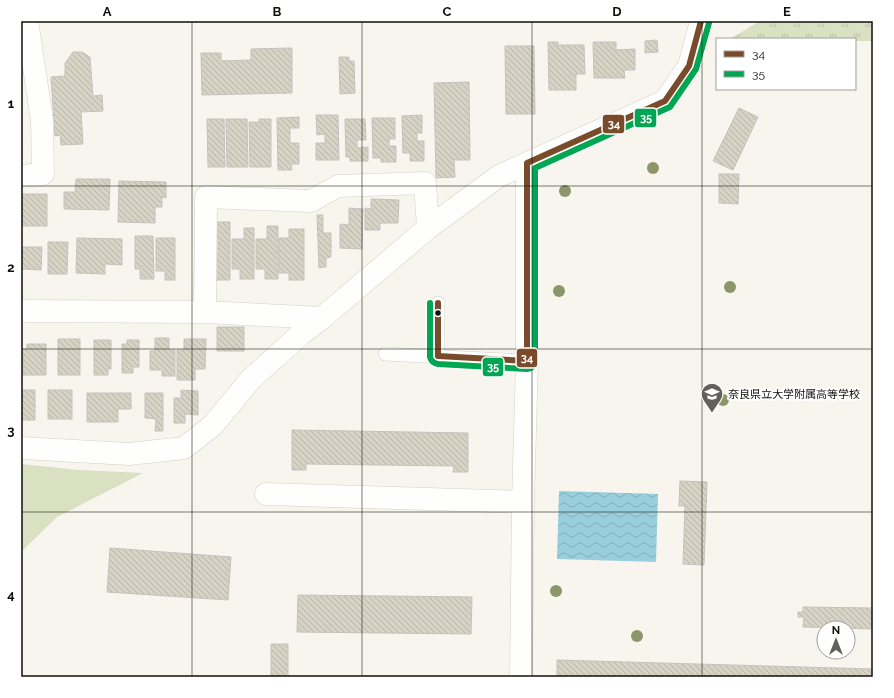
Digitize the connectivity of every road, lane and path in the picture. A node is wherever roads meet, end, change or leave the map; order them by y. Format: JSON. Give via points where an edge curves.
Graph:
{"nodes":[{"id":1,"x":27,"y":21,"type":"edge"},
{"id":2,"x":701,"y":21,"type":"edge"},
{"id":3,"x":528,"y":163,"type":"junction"},
{"id":4,"x":21,"y":176,"type":"edge"},
{"id":5,"x":428,"y":228,"type":"junction"},
{"id":6,"x":438,"y":303,"type":"dead end"},
{"id":7,"x":21,"y":311,"type":"edge"},
{"id":8,"x":205,"y":312,"type":"junction"},
{"id":9,"x":322,"y":318,"type":"junction"},
{"id":10,"x":385,"y":354,"type":"dead end"},
{"id":11,"x":438,"y":356,"type":"junction"},
{"id":12,"x":527,"y":361,"type":"junction"},
{"id":13,"x":21,"y":448,"type":"edge"},
{"id":14,"x":266,"y":494,"type":"dead end"},
{"id":15,"x":523,"y":502,"type":"junction"},
{"id":16,"x":521,"y":677,"type":"edge"}],
"edges":[{"from":1,"to":4,"type":"street","via":[[42,120],[43,174]]},
{"from":2,"to":3,"type":"street","via":[[689,66],[665,102]]},
{"from":3,"to":5,"type":"street","via":[[498,176]]},
{"from":3,"to":12,"type":"street"},
{"from":5,"to":8,"type":"street","via":[[425,183],[338,186],[311,201],[206,197]]},
{"from":5,"to":9,"type":"street"},
{"from":6,"to":11,"type":"lane"},
{"from":7,"to":8,"type":"street"},
{"from":8,"to":9,"type":"street"},
{"from":9,"to":13,"type":"street","via":[[251,379],[213,426],[184,448],[129,454]]},
{"from":10,"to":11,"type":"lane"},
{"from":11,"to":12,"type":"lane"},
{"from":12,"to":15,"type":"street"},
{"from":14,"to":15,"type":"street"},
{"from":15,"to":16,"type":"street"}]}
